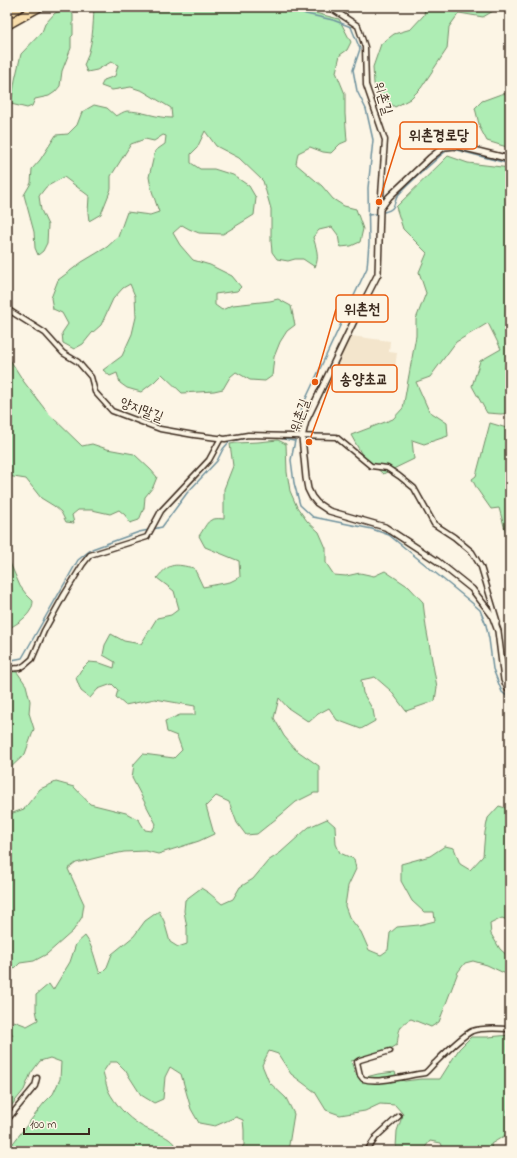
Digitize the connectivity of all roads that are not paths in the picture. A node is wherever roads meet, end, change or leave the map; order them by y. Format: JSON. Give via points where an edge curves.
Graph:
{"nodes":[{"id":1,"x":20,"y":7,"type":"edge"},
{"id":2,"x":39,"y":7,"type":"edge"},
{"id":3,"x":325,"y":7,"type":"edge"},
{"id":4,"x":7,"y":14,"type":"edge"},
{"id":5,"x":7,"y":25,"type":"edge"},
{"id":6,"x":510,"y":159,"type":"edge"},
{"id":7,"x":380,"y":209,"type":"junction"},
{"id":8,"x":7,"y":309,"type":"edge"},
{"id":9,"x":301,"y":436,"type":"junction"},
{"id":10,"x":221,"y":438,"type":"junction"},
{"id":11,"x":496,"y":625,"type":"junction"},
{"id":12,"x":7,"y":670,"type":"edge"},
{"id":13,"x":510,"y":690,"type":"edge"},
{"id":14,"x":510,"y":1029,"type":"edge"},
{"id":15,"x":390,"y":1051,"type":"dead end"},
{"id":16,"x":37,"y":1078,"type":"dead end"},
{"id":17,"x":399,"y":1116,"type":"dead end"},
{"id":18,"x":7,"y":1120,"type":"edge"},
{"id":19,"x":367,"y":1151,"type":"edge"}],
"edges":[{"from":1,"to":4,"type":"highway"},
{"from":2,"to":5,"type":"highway"},
{"from":3,"to":7,"type":"street","name":"위촌길","via":[[332,8],[358,26],[365,47],[366,85],[385,140]]},
{"from":6,"to":7,"type":"street","via":[[457,146],[444,147],[394,192]]},
{"from":7,"to":9,"type":"street","name":"위촌길","via":[[378,274]]},
{"from":8,"to":10,"type":"street","name":"양지말길","via":[[45,333],[63,353],[78,362],[90,377],[95,392],[112,411],[160,429]]},
{"from":9,"to":10,"type":"street","name":"양지말길","via":[[248,435]]},
{"from":9,"to":11,"type":"street","name":"위촌길","via":[[308,489],[317,503],[329,511],[385,528],[437,561],[472,590],[492,615]]},
{"from":9,"to":11,"type":"street","name":"양지말길","via":[[336,437],[371,466],[387,468],[414,488],[434,524],[472,552],[481,567],[497,620]]},
{"from":10,"to":12,"type":"street","via":[[209,460],[161,511],[147,537],[90,555],[44,630],[32,659],[25,666]]},
{"from":11,"to":13,"type":"street","name":"위촌길","via":[[504,680]]},
{"from":14,"to":15,"type":"street","via":[[472,1032],[462,1038],[425,1073],[371,1081],[360,1075],[357,1062]]},
{"from":16,"to":18,"type":"street","via":[[34,1086]]},
{"from":17,"to":19,"type":"street","via":[[376,1137]]}]}
